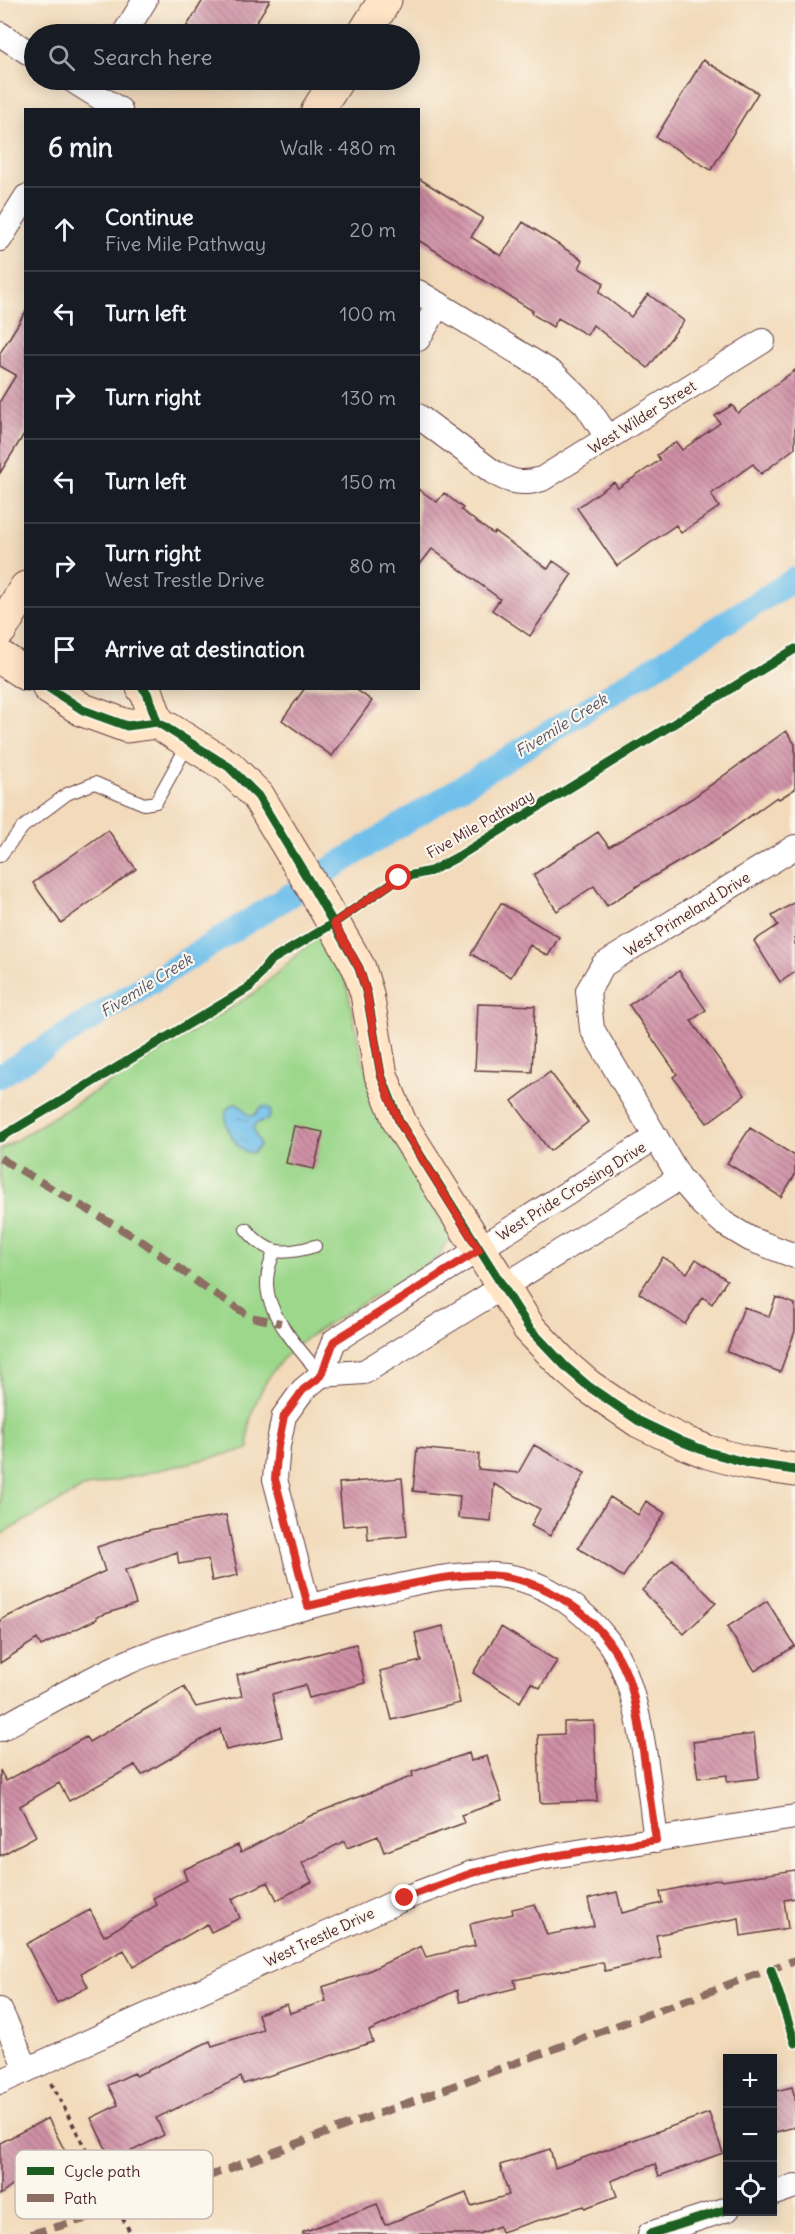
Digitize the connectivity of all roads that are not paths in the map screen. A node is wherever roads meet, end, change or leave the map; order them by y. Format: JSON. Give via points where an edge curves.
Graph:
{"nodes":[{"id":1,"x":145,"y":0,"type":"edge"},
{"id":2,"x":385,"y":0,"type":"edge"},
{"id":3,"x":130,"y":24,"type":"edge"},
{"id":4,"x":370,"y":24,"type":"edge"},
{"id":5,"x":0,"y":34,"type":"edge"},
{"id":6,"x":24,"y":50,"type":"edge"},
{"id":7,"x":84,"y":90,"type":"edge"},
{"id":8,"x":331,"y":90,"type":"edge"},
{"id":9,"x":116,"y":108,"type":"edge"},
{"id":10,"x":319,"y":108,"type":"edge"},
{"id":11,"x":24,"y":200,"type":"edge"},
{"id":12,"x":0,"y":239,"type":"edge"},
{"id":13,"x":420,"y":293,"type":"edge"},
{"id":14,"x":440,"y":304,"type":"junction"},
{"id":15,"x":420,"y":336,"type":"edge"},
{"id":16,"x":763,"y":341,"type":"dead end"},
{"id":17,"x":420,"y":417,"type":"edge"},
{"id":18,"x":608,"y":438,"type":"junction"},
{"id":19,"x":23,"y":598,"type":"edge"},
{"id":20,"x":0,"y":630,"type":"edge"},
{"id":21,"x":0,"y":657,"type":"edge"},
{"id":22,"x":24,"y":673,"type":"edge"},
{"id":23,"x":52,"y":690,"type":"edge"},
{"id":24,"x":145,"y":690,"type":"edge"},
{"id":25,"x":157,"y":722,"type":"junction"},
{"id":26,"x":189,"y":743,"type":"junction"},
{"id":27,"x":795,"y":846,"type":"edge"},
{"id":28,"x":0,"y":856,"type":"edge"},
{"id":29,"x":656,"y":1137,"type":"junction"},
{"id":30,"x":680,"y":1178,"type":"junction"},
{"id":31,"x":246,"y":1229,"type":"dead end"},
{"id":32,"x":315,"y":1246,"type":"dead end"},
{"id":33,"x":479,"y":1250,"type":"junction"},
{"id":34,"x":275,"y":1251,"type":"junction"},
{"id":35,"x":795,"y":1256,"type":"edge"},
{"id":36,"x":502,"y":1287,"type":"junction"},
{"id":37,"x":321,"y":1376,"type":"junction"},
{"id":38,"x":795,"y":1470,"type":"edge"},
{"id":39,"x":308,"y":1606,"type":"junction"},
{"id":40,"x":0,"y":1729,"type":"edge"},
{"id":41,"x":795,"y":1817,"type":"edge"},
{"id":42,"x":656,"y":1840,"type":"junction"},
{"id":43,"x":0,"y":2010,"type":"edge"},
{"id":44,"x":34,"y":2067,"type":"junction"},
{"id":45,"x":0,"y":2082,"type":"edge"},
{"id":46,"x":795,"y":2186,"type":"edge"},
{"id":47,"x":777,"y":2192,"type":"edge"},
{"id":48,"x":723,"y":2210,"type":"edge"},
{"id":49,"x":650,"y":2234,"type":"edge"}],
"edges":[{"from":1,"to":3,"type":"street"},
{"from":2,"to":4,"type":"street"},
{"from":5,"to":6,"type":"street"},
{"from":7,"to":9,"type":"street"},
{"from":8,"to":10,"type":"street"},
{"from":11,"to":12,"type":"street"},
{"from":13,"to":14,"type":"street"},
{"from":14,"to":15,"type":"street"},
{"from":14,"to":18,"type":"street","via":[[554,374],[586,405]]},
{"from":16,"to":18,"type":"street","name":"West Wilder Street"},
{"from":17,"to":18,"type":"street","name":"West Wilder Street","via":[[493,472],[518,483],[542,479]]},
{"from":19,"to":20,"type":"street"},
{"from":21,"to":22,"type":"street"},
{"from":23,"to":25,"type":"street","via":[[83,710],[127,726]]},
{"from":24,"to":25,"type":"street"},
{"from":25,"to":26,"type":"street"},
{"from":26,"to":28,"type":"lane","via":[[156,802],[144,804],[95,783],[67,794],[23,827]]},
{"from":26,"to":33,"type":"street","via":[[229,767],[258,796],[344,940],[367,994],[381,1075],[400,1123]]},
{"from":27,"to":29,"type":"street","name":"West Primeland Drive","via":[[603,965],[588,991],[592,1029]]},
{"from":29,"to":30,"type":"street"},
{"from":29,"to":33,"type":"street","name":"West Pride Crossing Drive"},
{"from":30,"to":35,"type":"street","via":[[725,1224],[750,1239]]},
{"from":30,"to":36,"type":"street"},
{"from":31,"to":34,"type":"lane","via":[[258,1244]]},
{"from":32,"to":34,"type":"lane","via":[[293,1252]]},
{"from":33,"to":36,"type":"street"},
{"from":33,"to":37,"type":"street","name":"West Pride Crossing Drive","via":[[334,1341]]},
{"from":34,"to":37,"type":"lane","via":[[268,1267],[268,1293],[281,1323]]},
{"from":36,"to":37,"type":"street","via":[[364,1372]]},
{"from":36,"to":38,"type":"street","via":[[529,1328],[567,1368],[616,1407],[708,1452]]},
{"from":37,"to":39,"type":"street","name":"West Pride Crossing Drive","via":[[303,1390],[284,1416],[275,1479]]},
{"from":39,"to":40,"type":"street","via":[[167,1646],[80,1685]]},
{"from":39,"to":42,"type":"street","via":[[441,1577],[475,1574],[508,1577],[566,1600],[609,1642],[626,1674],[637,1712]]},
{"from":41,"to":42,"type":"street","name":"West Trestle Drive"},
{"from":42,"to":44,"type":"street","name":"West Trestle Drive","via":[[540,1858],[440,1884]]},
{"from":43,"to":44,"type":"street"},
{"from":44,"to":45,"type":"street","name":"West Trestle Drive"},
{"from":46,"to":47,"type":"street"},
{"from":48,"to":49,"type":"street"}]}
